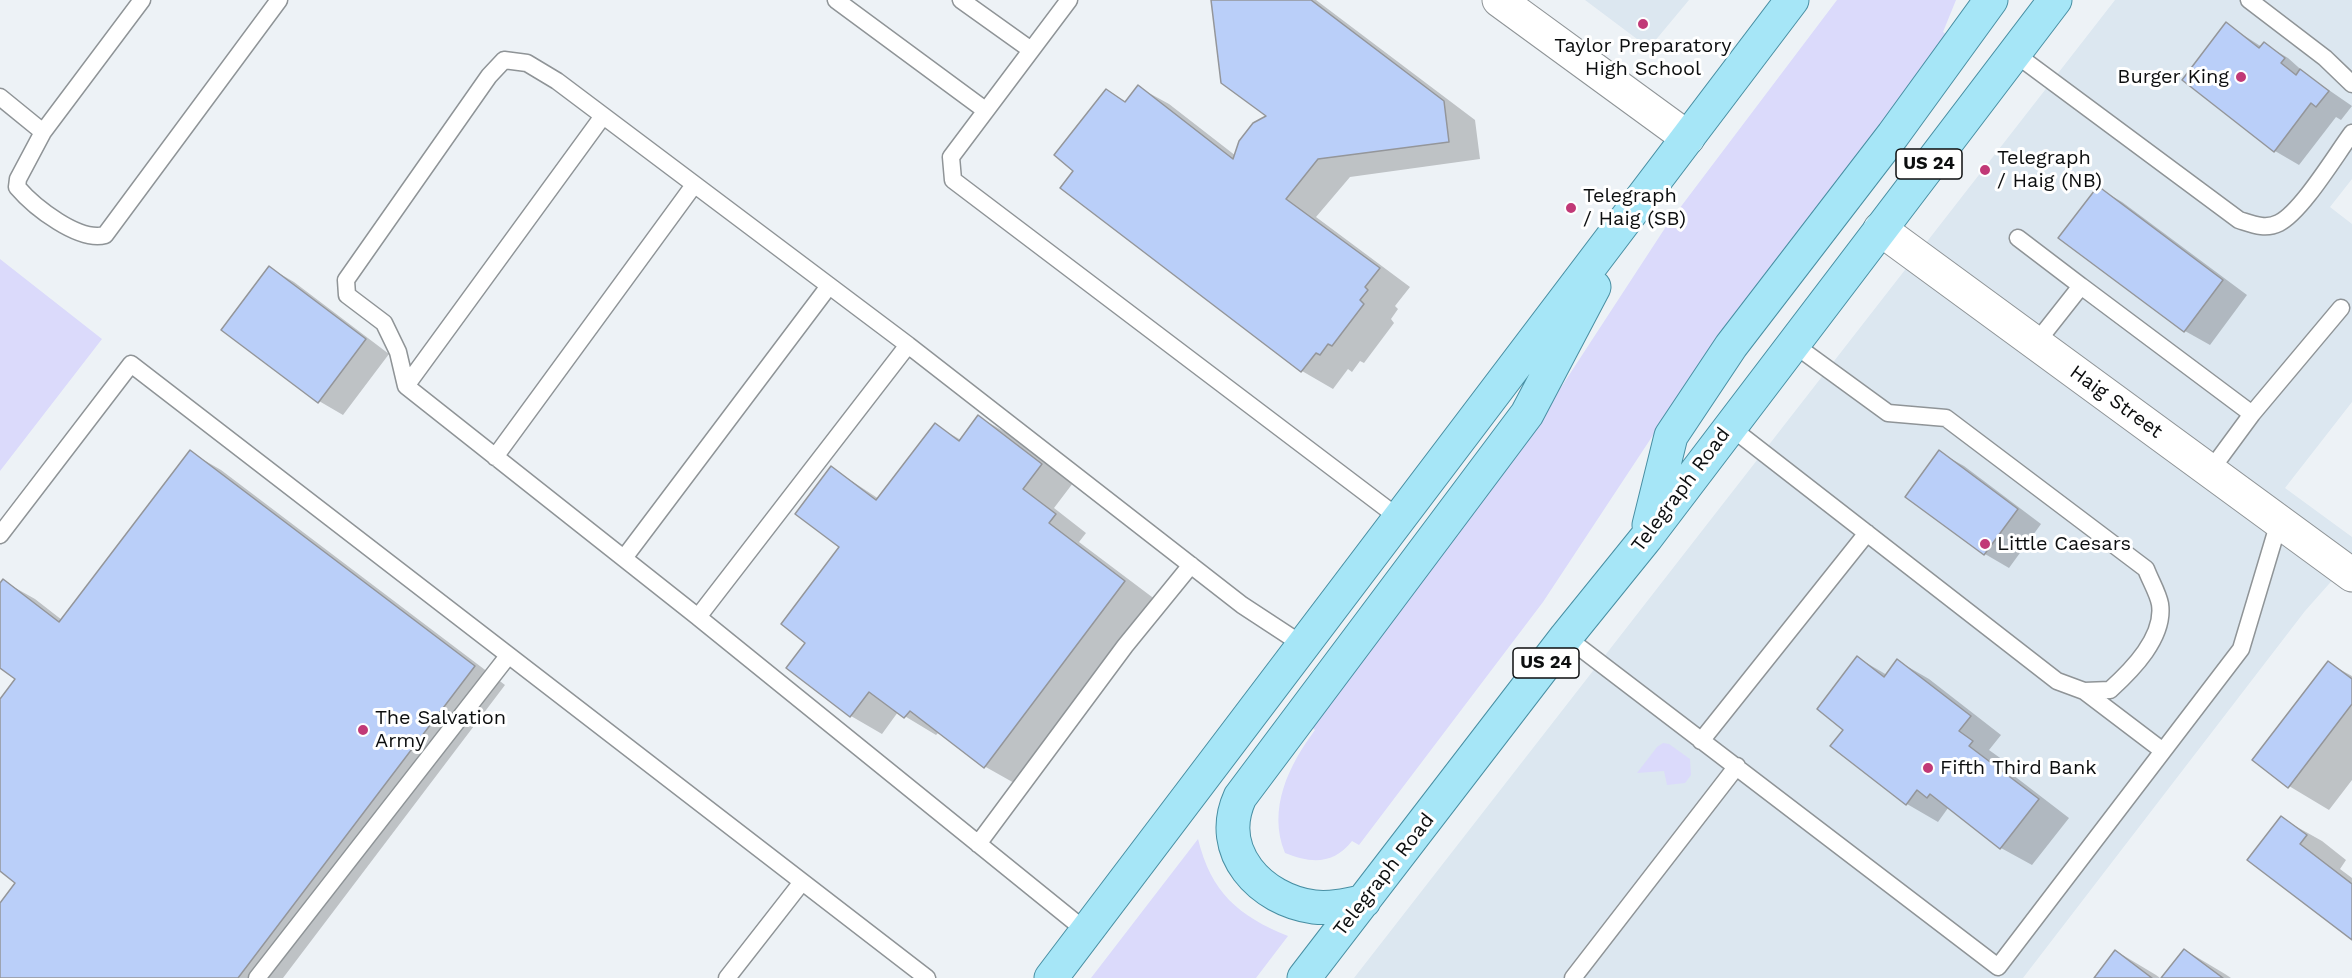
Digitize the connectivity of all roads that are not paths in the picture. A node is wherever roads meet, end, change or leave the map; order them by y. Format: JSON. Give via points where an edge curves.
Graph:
{"nodes":[{"id":1,"x":142,"y":0,"type":"edge"},
{"id":2,"x":279,"y":0,"type":"edge"},
{"id":3,"x":837,"y":0,"type":"edge"},
{"id":4,"x":961,"y":0,"type":"edge"},
{"id":5,"x":1069,"y":0,"type":"edge"},
{"id":6,"x":1499,"y":0,"type":"edge"},
{"id":7,"x":1792,"y":0,"type":"edge"},
{"id":8,"x":1991,"y":0,"type":"edge"},
{"id":9,"x":2055,"y":0,"type":"edge"},
{"id":10,"x":2249,"y":0,"type":"edge"},
{"id":11,"x":1031,"y":50,"type":"junction"},
{"id":12,"x":2014,"y":53,"type":"junction"},
{"id":13,"x":2352,"y":84,"type":"edge"},
{"id":14,"x":0,"y":97,"type":"edge"},
{"id":15,"x":985,"y":110,"type":"junction"},
{"id":16,"x":603,"y":116,"type":"junction"},
{"id":17,"x":43,"y":132,"type":"junction"},
{"id":18,"x":2352,"y":133,"type":"edge"},
{"id":19,"x":1688,"y":138,"type":"junction"},
{"id":20,"x":694,"y":184,"type":"junction"},
{"id":21,"x":1642,"y":198,"type":"junction"},
{"id":22,"x":1880,"y":229,"type":"junction"},
{"id":23,"x":2018,"y":238,"type":"dead end"},
{"id":24,"x":829,"y":286,"type":"junction"},
{"id":25,"x":2081,"y":286,"type":"junction"},
{"id":26,"x":2341,"y":308,"type":"dead end"},
{"id":27,"x":1792,"y":343,"type":"junction"},
{"id":28,"x":2036,"y":343,"type":"junction"},
{"id":29,"x":908,"y":345,"type":"junction"},
{"id":30,"x":406,"y":386,"type":"junction"},
{"id":31,"x":2252,"y":414,"type":"junction"},
{"id":32,"x":1729,"y":426,"type":"junction"},
{"id":33,"x":495,"y":457,"type":"junction"},
{"id":34,"x":2211,"y":471,"type":"junction"},
{"id":35,"x":1400,"y":518,"type":"junction"},
{"id":36,"x":2279,"y":522,"type":"junction"},
{"id":37,"x":1867,"y":533,"type":"junction"},
{"id":38,"x":0,"y":535,"type":"edge"},
{"id":39,"x":1646,"y":538,"type":"junction"},
{"id":40,"x":624,"y":558,"type":"junction"},
{"id":41,"x":1191,"y":565,"type":"junction"},
{"id":42,"x":2352,"y":574,"type":"edge"},
{"id":43,"x":698,"y":617,"type":"junction"},
{"id":44,"x":1566,"y":637,"type":"junction"},
{"id":45,"x":1303,"y":645,"type":"junction"},
{"id":46,"x":508,"y":656,"type":"junction"},
{"id":47,"x":2084,"y":691,"type":"junction"},
{"id":48,"x":1701,"y":741,"type":"junction"},
{"id":49,"x":2163,"y":751,"type":"junction"},
{"id":50,"x":1737,"y":766,"type":"junction"},
{"id":51,"x":978,"y":844,"type":"junction"},
{"id":52,"x":802,"y":882,"type":"junction"},
{"id":53,"x":1364,"y":901,"type":"junction"},
{"id":54,"x":1086,"y":931,"type":"junction"},
{"id":55,"x":1993,"y":972,"type":"edge"},
{"id":56,"x":257,"y":978,"type":"edge"},
{"id":57,"x":727,"y":978,"type":"edge"},
{"id":58,"x":927,"y":978,"type":"edge"},
{"id":59,"x":1051,"y":978,"type":"edge"},
{"id":60,"x":1304,"y":978,"type":"edge"},
{"id":61,"x":1573,"y":978,"type":"edge"}],
"edges":[{"from":1,"to":17,"type":"lane"},
{"from":2,"to":17,"type":"lane","via":[[105,235],[79,235],[17,187]]},
{"from":3,"to":15,"type":"lane"},
{"from":4,"to":11,"type":"lane"},
{"from":5,"to":11,"type":"lane"},
{"from":6,"to":19,"type":"street"},
{"from":7,"to":19,"type":"main road"},
{"from":8,"to":39,"type":"main road","via":[[1731,346],[1671,436]]},
{"from":9,"to":12,"type":"main road","name":"Telegraph Road","number":"US 24"},
{"from":10,"to":13,"type":"lane","via":[[2325,58]]},
{"from":11,"to":15,"type":"lane"},
{"from":12,"to":18,"type":"lane","via":[[2238,220],[2260,227],[2279,223],[2301,203]]},
{"from":12,"to":22,"type":"main road","name":"Telegraph Road","number":"US 24"},
{"from":14,"to":17,"type":"lane"},
{"from":15,"to":35,"type":"lane","via":[[951,157],[953,180]]},
{"from":16,"to":20,"type":"lane"},
{"from":16,"to":30,"type":"lane"},
{"from":16,"to":30,"type":"lane","via":[[527,63],[504,60],[489,76],[346,280],[346,295],[384,323],[398,352]]},
{"from":19,"to":21,"type":"main road"},
{"from":20,"to":24,"type":"lane"},
{"from":20,"to":33,"type":"lane"},
{"from":21,"to":35,"type":"main road"},
{"from":21,"to":53,"type":"main road","via":[[1527,414],[1235,808],[1232,824],[1238,854],[1268,891],[1313,907],[1339,907]]},
{"from":22,"to":27,"type":"main road","name":"Telegraph Road","number":"US 24"},
{"from":22,"to":28,"type":"street","name":"Haig Street"},
{"from":23,"to":25,"type":"lane"},
{"from":24,"to":29,"type":"lane"},
{"from":24,"to":40,"type":"lane"},
{"from":25,"to":28,"type":"lane"},
{"from":25,"to":31,"type":"lane"},
{"from":26,"to":31,"type":"lane"},
{"from":27,"to":32,"type":"main road","name":"Telegraph Road","number":"US 24"},
{"from":27,"to":47,"type":"lane","via":[[1888,413],[1946,418],[2146,569],[2160,604],[2155,634],[2130,672],[2110,690]]},
{"from":28,"to":34,"type":"street","name":"Haig Street"},
{"from":29,"to":41,"type":"lane"},
{"from":29,"to":43,"type":"lane"},
{"from":30,"to":33,"type":"lane"},
{"from":31,"to":34,"type":"lane"},
{"from":32,"to":37,"type":"lane"},
{"from":32,"to":39,"type":"main road","name":"Telegraph Road","number":"US 24"},
{"from":33,"to":40,"type":"lane"},
{"from":34,"to":36,"type":"street","name":"Haig Street"},
{"from":35,"to":45,"type":"main road"},
{"from":36,"to":42,"type":"street","name":"Haig Street"},
{"from":36,"to":49,"type":"lane","via":[[2241,649]]},
{"from":37,"to":47,"type":"lane","via":[[2057,681]]},
{"from":37,"to":48,"type":"lane"},
{"from":38,"to":46,"type":"lane","via":[[131,364]]},
{"from":39,"to":44,"type":"main road","name":"Telegraph Road","number":"US 24"},
{"from":40,"to":43,"type":"lane"},
{"from":41,"to":45,"type":"lane"},
{"from":41,"to":51,"type":"lane","via":[[1125,646]]},
{"from":43,"to":51,"type":"lane"},
{"from":44,"to":48,"type":"lane"},
{"from":44,"to":53,"type":"main road","name":"Telegraph Road","number":"US 24"},
{"from":45,"to":54,"type":"main road"},
{"from":46,"to":52,"type":"lane"},
{"from":46,"to":56,"type":"lane"},
{"from":47,"to":49,"type":"lane"},
{"from":48,"to":50,"type":"lane"},
{"from":49,"to":55,"type":"lane"},
{"from":50,"to":55,"type":"lane"},
{"from":50,"to":61,"type":"lane"},
{"from":51,"to":54,"type":"lane"},
{"from":52,"to":57,"type":"lane"},
{"from":52,"to":58,"type":"lane"},
{"from":53,"to":60,"type":"main road","name":"Telegraph Road","number":"US 24"},
{"from":54,"to":59,"type":"main road"}]}
